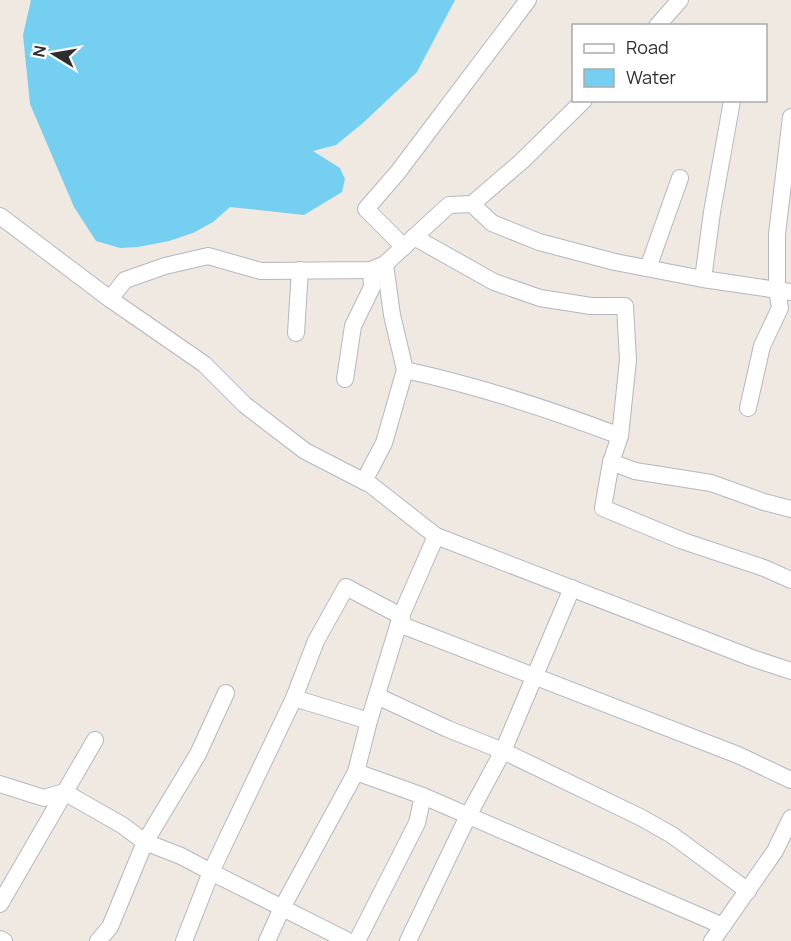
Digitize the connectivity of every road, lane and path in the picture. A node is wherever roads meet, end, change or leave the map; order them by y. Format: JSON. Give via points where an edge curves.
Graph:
{"nodes":[{"id":1,"x":528,"y":0,"type":"edge"},
{"id":2,"x":680,"y":0,"type":"edge"},
{"id":3,"x":659,"y":24,"type":"edge"},
{"id":4,"x":582,"y":102,"type":"edge"},
{"id":5,"x":732,"y":102,"type":"edge"},
{"id":6,"x":791,"y":117,"type":"edge"},
{"id":7,"x":680,"y":178,"type":"dead end"},
{"id":8,"x":472,"y":204,"type":"junction"},
{"id":9,"x":0,"y":216,"type":"edge"},
{"id":10,"x":409,"y":242,"type":"junction"},
{"id":11,"x":378,"y":267,"type":"junction"},
{"id":12,"x":648,"y":268,"type":"junction"},
{"id":13,"x":300,"y":270,"type":"junction"},
{"id":14,"x":703,"y":279,"type":"junction"},
{"id":15,"x":784,"y":291,"type":"edge"},
{"id":16,"x":110,"y":299,"type":"junction"},
{"id":17,"x":296,"y":333,"type":"dead end"},
{"id":18,"x":405,"y":370,"type":"junction"},
{"id":19,"x":345,"y":379,"type":"dead end"},
{"id":20,"x":748,"y":408,"type":"dead end"},
{"id":21,"x":620,"y":436,"type":"junction"},
{"id":22,"x":611,"y":462,"type":"junction"},
{"id":23,"x":364,"y":481,"type":"junction"},
{"id":24,"x":791,"y":509,"type":"edge"},
{"id":25,"x":436,"y":536,"type":"junction"},
{"id":26,"x":791,"y":580,"type":"edge"},
{"id":27,"x":572,"y":588,"type":"junction"},
{"id":28,"x":401,"y":616,"type":"junction"},
{"id":29,"x":791,"y":671,"type":"edge"},
{"id":30,"x":534,"y":677,"type":"junction"},
{"id":31,"x":226,"y":693,"type":"dead end"},
{"id":32,"x":377,"y":696,"type":"junction"},
{"id":33,"x":294,"y":698,"type":"junction"},
{"id":34,"x":369,"y":721,"type":"junction"},
{"id":35,"x":96,"y":740,"type":"dead end"},
{"id":36,"x":502,"y":751,"type":"junction"},
{"id":37,"x":356,"y":772,"type":"junction"},
{"id":38,"x":791,"y":780,"type":"edge"},
{"id":39,"x":0,"y":784,"type":"edge"},
{"id":40,"x":64,"y":792,"type":"junction"},
{"id":41,"x":423,"y":796,"type":"junction"},
{"id":42,"x":468,"y":816,"type":"junction"},
{"id":43,"x":791,"y":818,"type":"edge"},
{"id":44,"x":145,"y":842,"type":"junction"},
{"id":45,"x":211,"y":872,"type":"junction"},
{"id":46,"x":7,"y":879,"type":"edge"},
{"id":47,"x":747,"y":891,"type":"junction"},
{"id":48,"x":0,"y":904,"type":"edge"},
{"id":49,"x":282,"y":908,"type":"junction"},
{"id":50,"x":723,"y":927,"type":"junction"},
{"id":51,"x":98,"y":941,"type":"edge"},
{"id":52,"x":184,"y":941,"type":"edge"},
{"id":53,"x":267,"y":941,"type":"edge"},
{"id":54,"x":348,"y":941,"type":"edge"},
{"id":55,"x":357,"y":941,"type":"edge"},
{"id":56,"x":408,"y":941,"type":"edge"},
{"id":57,"x":712,"y":941,"type":"edge"}],
"edges":[{"from":1,"to":10,"type":"street","via":[[366,209]]},
{"from":2,"to":3,"type":"street"},
{"from":4,"to":8,"type":"street"},
{"from":5,"to":14,"type":"street"},
{"from":6,"to":15,"type":"street","via":[[777,234]]},
{"from":7,"to":12,"type":"street"},
{"from":8,"to":10,"type":"street","via":[[448,205]]},
{"from":8,"to":12,"type":"street","via":[[492,223],[538,243]]},
{"from":9,"to":16,"type":"street"},
{"from":10,"to":11,"type":"street"},
{"from":10,"to":21,"type":"street","via":[[494,282],[540,298],[591,306],[625,306],[628,360]]},
{"from":11,"to":13,"type":"street"},
{"from":11,"to":18,"type":"street"},
{"from":11,"to":19,"type":"street","via":[[353,326]]},
{"from":12,"to":14,"type":"street"},
{"from":13,"to":16,"type":"street","via":[[261,271],[208,256],[125,280]]},
{"from":13,"to":17,"type":"street"},
{"from":14,"to":15,"type":"street"},
{"from":15,"to":20,"type":"street","via":[[762,346]]},
{"from":16,"to":23,"type":"street","via":[[204,364],[246,405],[304,451]]},
{"from":18,"to":21,"type":"street","via":[[548,408]]},
{"from":18,"to":23,"type":"street","via":[[384,443]]},
{"from":21,"to":22,"type":"street"},
{"from":22,"to":24,"type":"street","via":[[635,471],[711,483]]},
{"from":22,"to":26,"type":"street","via":[[603,508]]},
{"from":23,"to":25,"type":"street"},
{"from":25,"to":27,"type":"street"},
{"from":25,"to":28,"type":"street"},
{"from":27,"to":29,"type":"street"},
{"from":27,"to":30,"type":"street"},
{"from":28,"to":30,"type":"street","via":[[405,626]]},
{"from":28,"to":32,"type":"street"},
{"from":28,"to":33,"type":"street","via":[[346,587],[316,641]]},
{"from":30,"to":36,"type":"street"},
{"from":30,"to":38,"type":"street","via":[[738,755]]},
{"from":31,"to":44,"type":"street","via":[[198,754]]},
{"from":32,"to":34,"type":"street"},
{"from":32,"to":36,"type":"street"},
{"from":33,"to":34,"type":"street"},
{"from":33,"to":45,"type":"street"},
{"from":34,"to":37,"type":"street"},
{"from":35,"to":40,"type":"street"},
{"from":36,"to":42,"type":"street"},
{"from":36,"to":47,"type":"street","via":[[672,835]]},
{"from":37,"to":41,"type":"street"},
{"from":37,"to":49,"type":"street"},
{"from":39,"to":40,"type":"street","via":[[44,798]]},
{"from":40,"to":44,"type":"street"},
{"from":40,"to":46,"type":"street"},
{"from":41,"to":42,"type":"street"},
{"from":41,"to":55,"type":"street","via":[[417,823]]},
{"from":42,"to":50,"type":"street"},
{"from":42,"to":56,"type":"street"},
{"from":43,"to":47,"type":"street","via":[[775,851]]},
{"from":44,"to":45,"type":"street"},
{"from":44,"to":51,"type":"street","via":[[110,927]]},
{"from":45,"to":49,"type":"street"},
{"from":45,"to":52,"type":"street"},
{"from":46,"to":48,"type":"street"},
{"from":47,"to":50,"type":"street"},
{"from":49,"to":53,"type":"street"},
{"from":49,"to":54,"type":"street"},
{"from":50,"to":57,"type":"street"}]}
